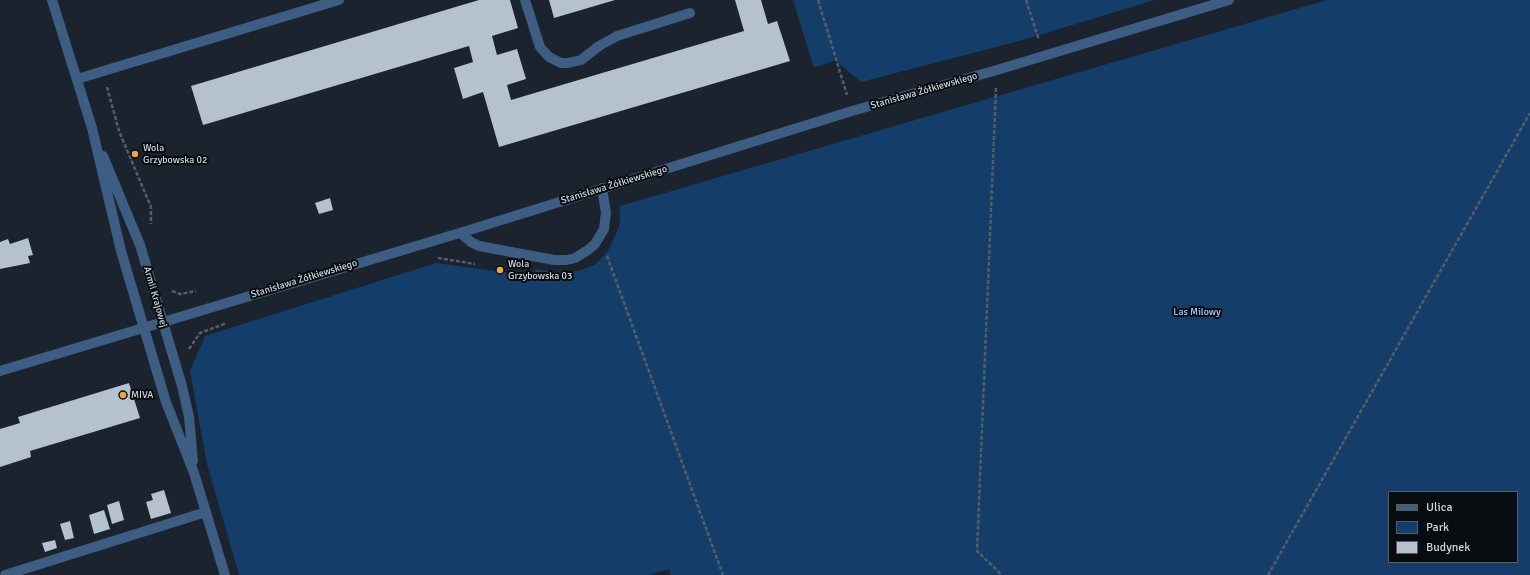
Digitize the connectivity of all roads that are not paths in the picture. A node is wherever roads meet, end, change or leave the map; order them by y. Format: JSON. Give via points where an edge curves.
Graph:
{"nodes":[{"id":1,"x":52,"y":0,"type":"edge"},
{"id":2,"x":339,"y":0,"type":"edge"},
{"id":3,"x":525,"y":0,"type":"edge"},
{"id":4,"x":1229,"y":0,"type":"edge"},
{"id":5,"x":690,"y":13,"type":"dead end"},
{"id":6,"x":77,"y":79,"type":"junction"},
{"id":7,"x":92,"y":128,"type":"junction"},
{"id":8,"x":602,"y":188,"type":"junction"},
{"id":9,"x":463,"y":232,"type":"junction"},
{"id":10,"x":163,"y":322,"type":"junction"},
{"id":11,"x":144,"y":328,"type":"junction"},
{"id":12,"x":0,"y":372,"type":"edge"},
{"id":13,"x":194,"y":473,"type":"junction"},
{"id":14,"x":206,"y":512,"type":"junction"},
{"id":15,"x":4,"y":575,"type":"edge"},
{"id":16,"x":225,"y":575,"type":"edge"}],
"edges":[{"from":1,"to":6,"type":"street","name":"Armii Krajowej"},
{"from":2,"to":6,"type":"street"},
{"from":3,"to":5,"type":"street","via":[[540,47],[549,57],[561,63],[581,60],[617,36]]},
{"from":4,"to":8,"type":"street","name":"Stanisława Żółkiewskiego"},
{"from":6,"to":7,"type":"street","name":"Armii Krajowej"},
{"from":7,"to":10,"type":"street","name":"Armii Krajowej","via":[[140,245]]},
{"from":7,"to":11,"type":"street","name":"Armii Krajowej","via":[[121,251]]},
{"from":8,"to":9,"type":"street","name":"Stanisława Żółkiewskiego"},
{"from":8,"to":9,"type":"street","via":[[606,213],[604,229],[600,237],[582,255],[568,260],[548,259],[474,244]]},
{"from":9,"to":10,"type":"street","name":"Stanisława Żółkiewskiego"},
{"from":10,"to":11,"type":"street","name":"Stanisława Żółkiewskiego"},
{"from":10,"to":13,"type":"street","name":"Armii Krajowej","via":[[187,407]]},
{"from":11,"to":12,"type":"street","name":"Stanisława Żółkiewskiego"},
{"from":11,"to":13,"type":"street","name":"Armii Krajowej","via":[[166,402]]},
{"from":13,"to":14,"type":"street","name":"Armii Krajowej"},
{"from":14,"to":15,"type":"street"},
{"from":14,"to":16,"type":"street","name":"Armii Krajowej"}]}
